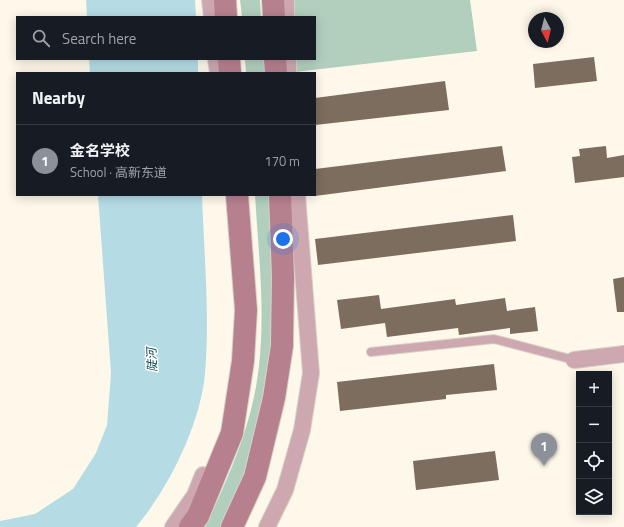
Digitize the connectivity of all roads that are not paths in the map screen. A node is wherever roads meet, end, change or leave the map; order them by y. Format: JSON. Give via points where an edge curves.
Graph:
{"nodes":[{"id":1,"x":210,"y":0,"type":"edge"},
{"id":2,"x":225,"y":0,"type":"edge"},
{"id":3,"x":273,"y":0,"type":"edge"},
{"id":4,"x":286,"y":0,"type":"edge"},
{"id":5,"x":212,"y":16,"type":"edge"},
{"id":6,"x":226,"y":16,"type":"edge"},
{"id":7,"x":274,"y":16,"type":"edge"},
{"id":8,"x":286,"y":16,"type":"edge"},
{"id":9,"x":216,"y":60,"type":"edge"},
{"id":10,"x":229,"y":60,"type":"edge"},
{"id":11,"x":275,"y":60,"type":"edge"},
{"id":12,"x":288,"y":60,"type":"edge"},
{"id":13,"x":218,"y":72,"type":"edge"},
{"id":14,"x":230,"y":72,"type":"edge"},
{"id":15,"x":276,"y":72,"type":"edge"},
{"id":16,"x":288,"y":72,"type":"edge"},
{"id":17,"x":230,"y":196,"type":"edge"},
{"id":18,"x":237,"y":196,"type":"edge"},
{"id":19,"x":280,"y":196,"type":"edge"},
{"id":20,"x":297,"y":196,"type":"edge"},
{"id":21,"x":371,"y":352,"type":"dead end"},
{"id":22,"x":624,"y":354,"type":"edge"},
{"id":23,"x":574,"y":360,"type":"joint"},
{"id":24,"x":173,"y":527,"type":"edge"},
{"id":25,"x":190,"y":527,"type":"edge"},
{"id":26,"x":232,"y":527,"type":"edge"},
{"id":27,"x":267,"y":527,"type":"edge"}],
"edges":[{"from":1,"to":5,"type":"street"},
{"from":2,"to":6,"type":"main road"},
{"from":3,"to":7,"type":"main road"},
{"from":4,"to":8,"type":"street"},
{"from":9,"to":13,"type":"street"},
{"from":10,"to":14,"type":"main road"},
{"from":11,"to":15,"type":"main road"},
{"from":12,"to":16,"type":"street"},
{"from":17,"to":24,"type":"street","via":[[239,278],[237,363],[223,426],[195,495]]},
{"from":18,"to":25,"type":"main road","via":[[246,310],[243,361],[232,433],[198,516]]},
{"from":19,"to":26,"type":"main road","via":[[282,346],[274,398],[255,478]]},
{"from":20,"to":27,"type":"street","via":[[311,373],[302,430],[285,490]]},
{"from":21,"to":23,"type":"lane","via":[[494,339]]},
{"from":22,"to":23,"type":"street"}]}
